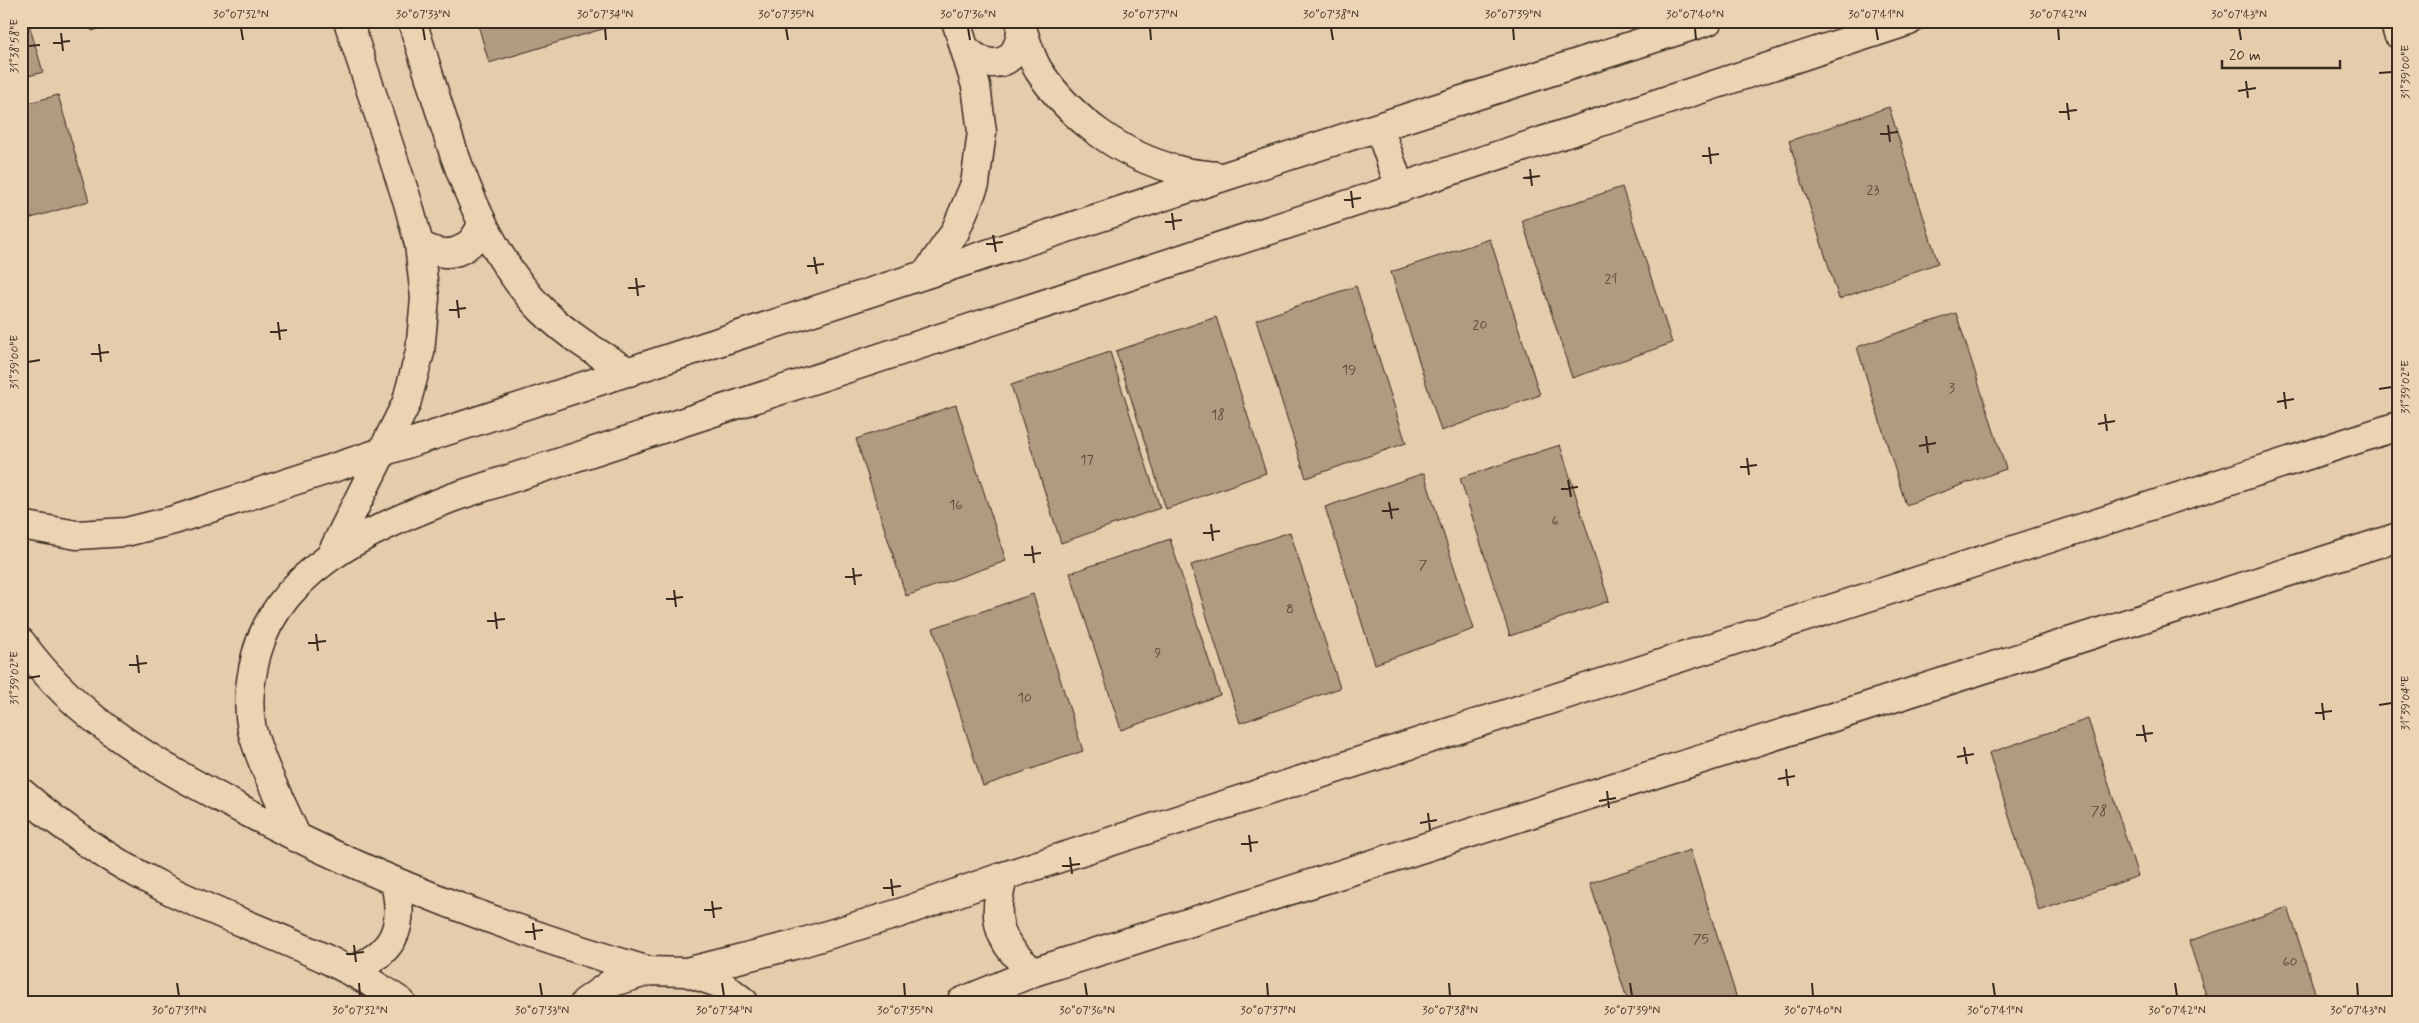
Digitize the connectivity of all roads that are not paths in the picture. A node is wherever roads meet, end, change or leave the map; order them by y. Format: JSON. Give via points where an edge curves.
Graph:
{"nodes":[{"id":1,"x":348,"y":21,"type":"edge"},
{"id":2,"x":412,"y":21,"type":"edge"},
{"id":3,"x":956,"y":21,"type":"edge"},
{"id":4,"x":1909,"y":21,"type":"edge"},
{"id":5,"x":2394,"y":21,"type":"edge"},
{"id":6,"x":1703,"y":22,"type":"edge"},
{"id":7,"x":1020,"y":23,"type":"edge"},
{"id":8,"x":2398,"y":34,"type":"edge"},
{"id":9,"x":965,"y":48,"type":"junction"},
{"id":10,"x":1379,"y":127,"type":"junction"},
{"id":11,"x":1222,"y":177,"type":"junction"},
{"id":12,"x":1400,"y":188,"type":"junction"},
{"id":13,"x":482,"y":224,"type":"junction"},
{"id":14,"x":419,"y":244,"type":"junction"},
{"id":15,"x":926,"y":274,"type":"junction"},
{"id":16,"x":629,"y":372,"type":"junction"},
{"id":17,"x":2397,"y":425,"type":"edge"},
{"id":18,"x":382,"y":452,"type":"junction"},
{"id":19,"x":21,"y":525,"type":"edge"},
{"id":20,"x":2398,"y":537,"type":"edge"},
{"id":21,"x":331,"y":556,"type":"junction"},
{"id":22,"x":21,"y":642,"type":"edge"},
{"id":23,"x":21,"y":792,"type":"edge"},
{"id":24,"x":298,"y":838,"type":"junction"},
{"id":25,"x":1004,"y":876,"type":"junction"},
{"id":26,"x":395,"y":883,"type":"junction"},
{"id":27,"x":349,"y":971,"type":"junction"},
{"id":28,"x":649,"y":971,"type":"junction"},
{"id":29,"x":686,"y":972,"type":"junction"},
{"id":30,"x":1034,"y":972,"type":"junction"},
{"id":31,"x":401,"y":1002,"type":"edge"},
{"id":32,"x":585,"y":1002,"type":"edge"},
{"id":33,"x":744,"y":1002,"type":"edge"},
{"id":34,"x":961,"y":1002,"type":"edge"}],
"edges":[{"from":1,"to":14,"type":"street"},
{"from":2,"to":13,"type":"street"},
{"from":3,"to":9,"type":"street"},
{"from":4,"to":12,"type":"street"},
{"from":5,"to":8,"type":"street"},
{"from":6,"to":10,"type":"street"},
{"from":7,"to":9,"type":"street","via":[[1021,39],[1015,52],[1003,61],[989,64],[975,59]]},
{"from":7,"to":11,"type":"street","via":[[1038,70],[1065,104],[1098,134],[1137,156],[1179,171]]},
{"from":9,"to":15,"type":"street","via":[[976,86],[982,132],[975,184],[955,232]]},
{"from":10,"to":11,"type":"street"},
{"from":10,"to":12,"type":"street"},
{"from":11,"to":15,"type":"street"},
{"from":12,"to":21,"type":"street","via":[[454,497],[410,514]]},
{"from":13,"to":14,"type":"street","via":[[477,236],[456,252],[443,254]]},
{"from":13,"to":16,"type":"street","via":[[508,270],[543,311],[584,345]]},
{"from":14,"to":18,"type":"street","via":[[425,298],[420,352],[406,404]]},
{"from":15,"to":16,"type":"street"},
{"from":16,"to":18,"type":"street"},
{"from":17,"to":25,"type":"street"},
{"from":18,"to":19,"type":"street","via":[[247,497],[126,532],[76,535]]},
{"from":18,"to":21,"type":"street"},
{"from":20,"to":30,"type":"street"},
{"from":21,"to":24,"type":"street","via":[[296,584],[271,615],[256,651],[249,690],[252,729]]},
{"from":22,"to":24,"type":"street","via":[[72,700],[121,740],[175,775]]},
{"from":23,"to":27,"type":"street","via":[[104,855],[160,886]]},
{"from":24,"to":26,"type":"street"},
{"from":25,"to":29,"type":"street","via":[[848,930]]},
{"from":25,"to":30,"type":"street","via":[[997,897],[997,919],[1016,959]]},
{"from":26,"to":27,"type":"street","via":[[400,905],[397,927],[387,948],[370,963]]},
{"from":26,"to":28,"type":"street","via":[[521,931]]},
{"from":27,"to":31,"type":"street"},
{"from":28,"to":29,"type":"street"},
{"from":28,"to":32,"type":"street","via":[[613,982]]},
{"from":29,"to":33,"type":"street","via":[[722,984]]},
{"from":30,"to":34,"type":"street"}]}
